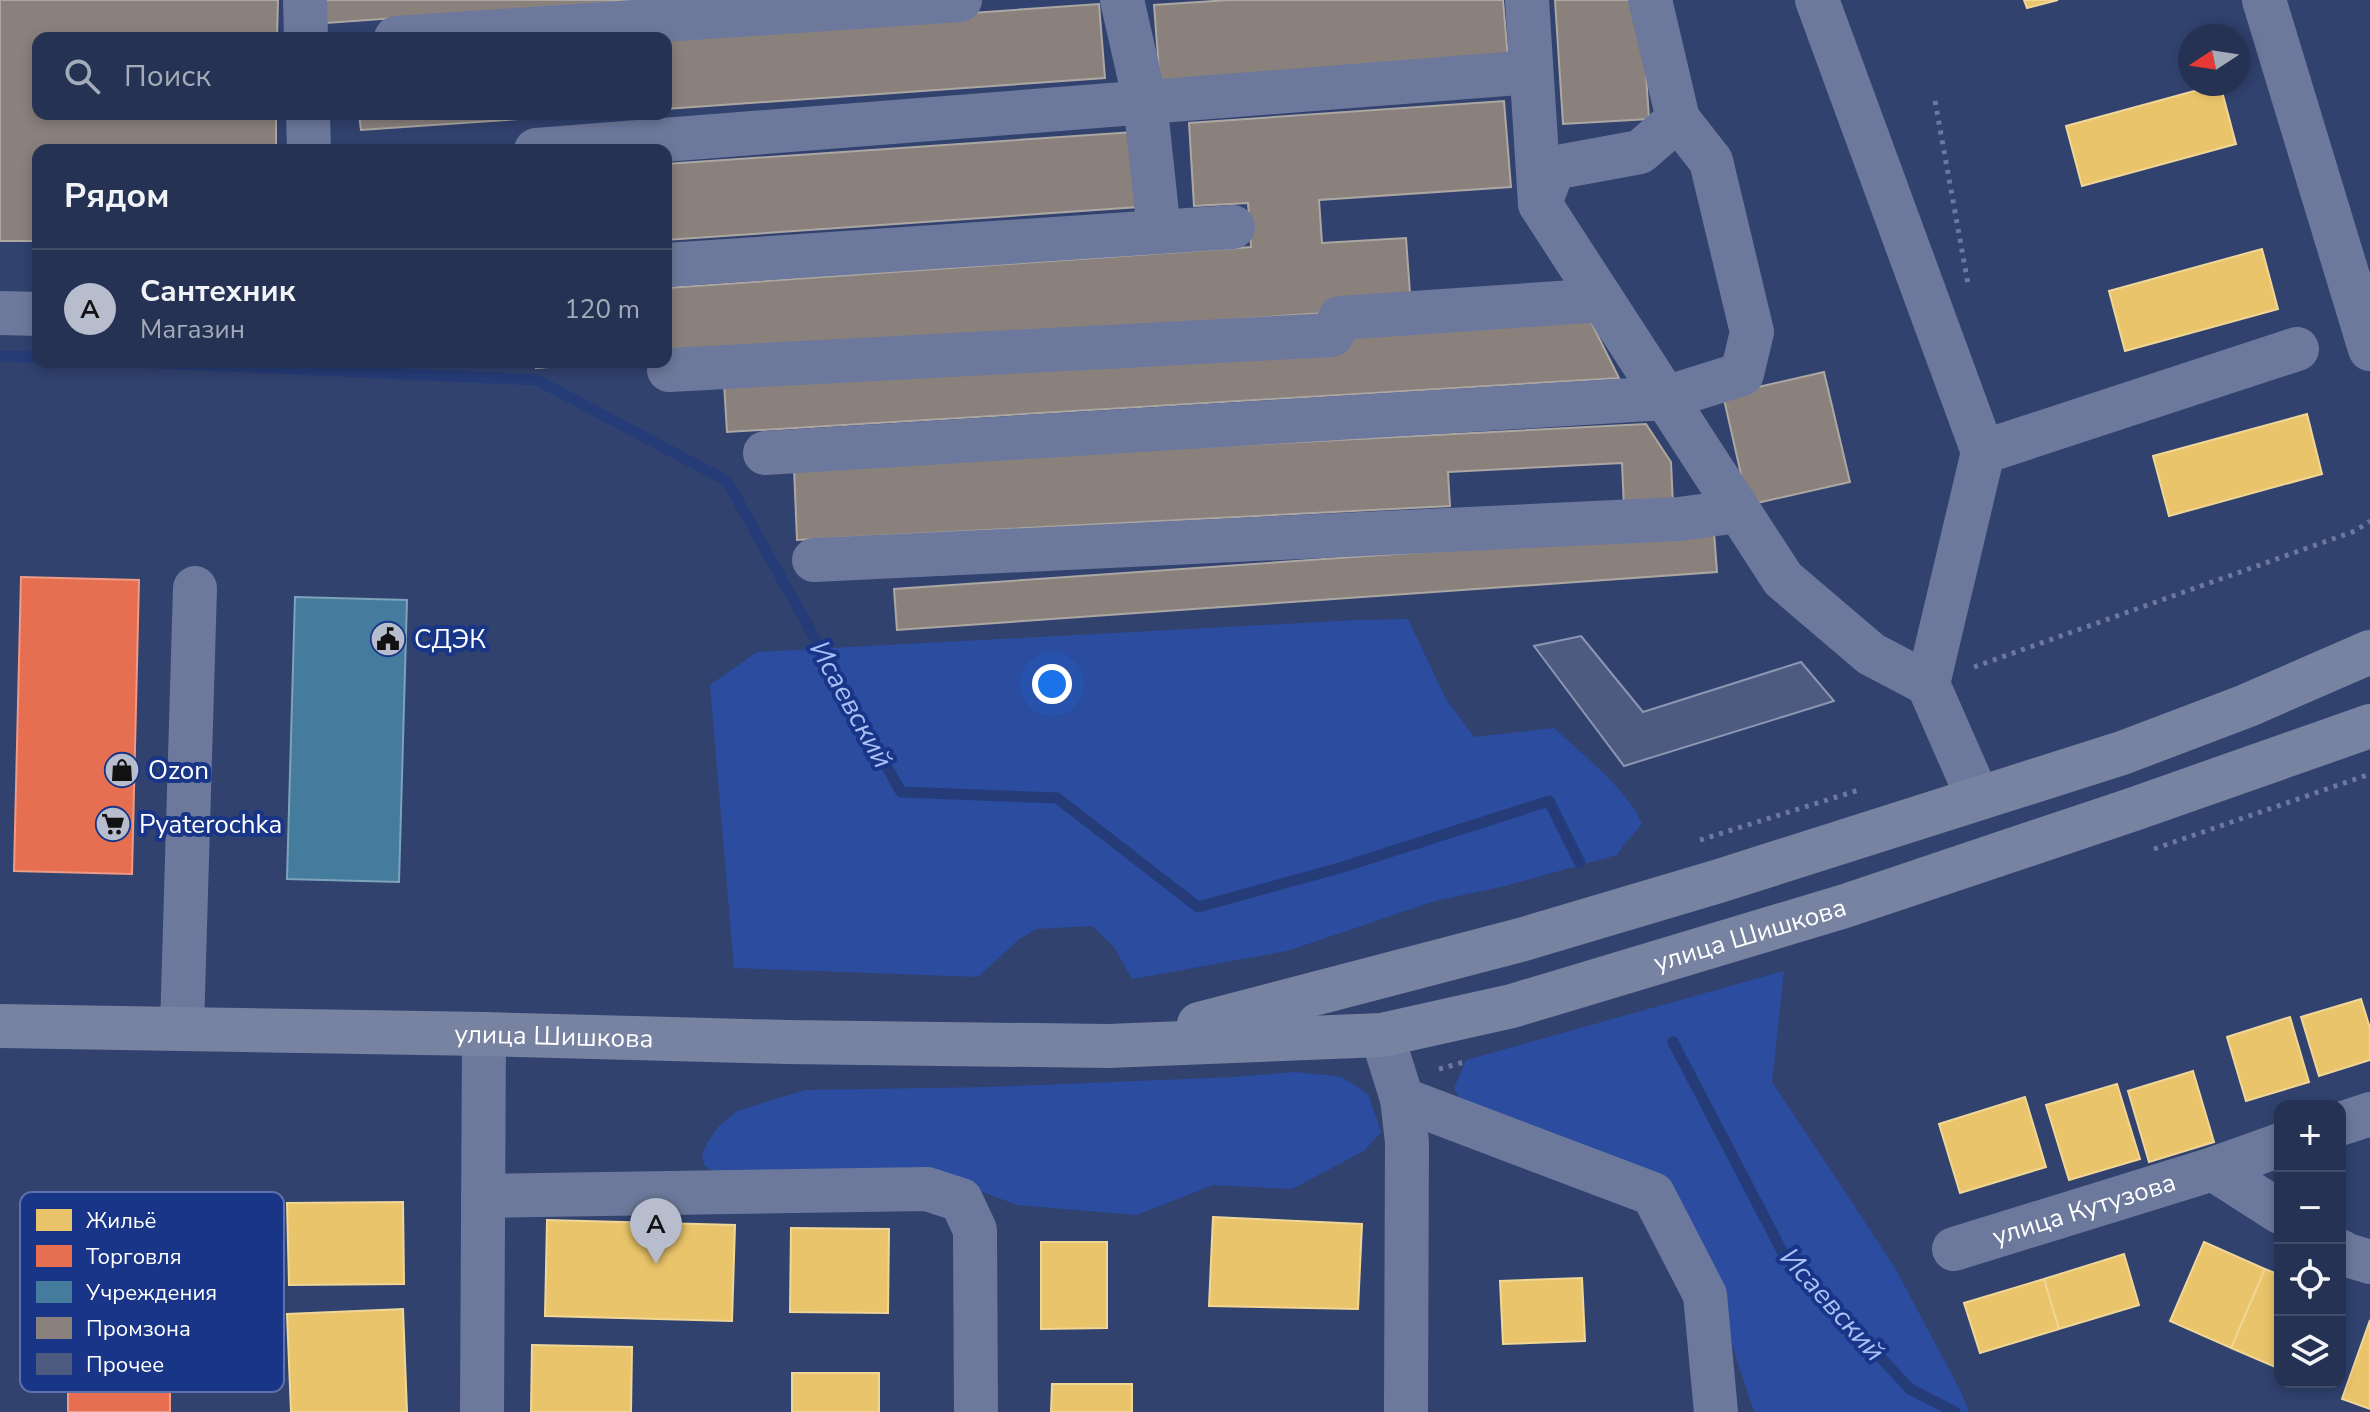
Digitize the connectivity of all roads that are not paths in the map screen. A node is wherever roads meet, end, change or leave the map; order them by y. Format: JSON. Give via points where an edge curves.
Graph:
{"nodes":[{"id":1,"x":305,"y":0,"type":"edge"},
{"id":2,"x":960,"y":0,"type":"edge"},
{"id":3,"x":1122,"y":0,"type":"edge"},
{"id":4,"x":1527,"y":0,"type":"edge"},
{"id":5,"x":1650,"y":0,"type":"edge"},
{"id":6,"x":1817,"y":0,"type":"edge"},
{"id":7,"x":2264,"y":0,"type":"edge"},
{"id":8,"x":306,"y":32,"type":"edge"},
{"id":9,"x":485,"y":32,"type":"edge"},
{"id":10,"x":1531,"y":72,"type":"junction"},
{"id":11,"x":1145,"y":101,"type":"junction"},
{"id":12,"x":1678,"y":119,"type":"junction"},
{"id":13,"x":308,"y":120,"type":"edge"},
{"id":14,"x":309,"y":144,"type":"edge"},
{"id":15,"x":611,"y":144,"type":"edge"},
{"id":16,"x":1540,"y":204,"type":"junction"},
{"id":17,"x":1233,"y":227,"type":"dead end"},
{"id":18,"x":1159,"y":232,"type":"junction"},
{"id":19,"x":672,"y":265,"type":"edge"},
{"id":20,"x":1602,"y":300,"type":"junction"},
{"id":21,"x":0,"y":313,"type":"edge"},
{"id":22,"x":32,"y":314,"type":"edge"},
{"id":23,"x":2297,"y":349,"type":"dead end"},
{"id":24,"x":2370,"y":349,"type":"edge"},
{"id":25,"x":669,"y":370,"type":"dead end"},
{"id":26,"x":1665,"y":398,"type":"junction"},
{"id":27,"x":1983,"y":452,"type":"junction"},
{"id":28,"x":765,"y":453,"type":"dead end"},
{"id":29,"x":1738,"y":511,"type":"junction"},
{"id":30,"x":814,"y":560,"type":"dead end"},
{"id":31,"x":195,"y":588,"type":"dead end"},
{"id":32,"x":2370,"y":652,"type":"edge"},
{"id":33,"x":1928,"y":684,"type":"junction"},
{"id":34,"x":2370,"y":726,"type":"edge"},
{"id":35,"x":1978,"y":798,"type":"junction"},
{"id":36,"x":0,"y":1026,"type":"edge"},
{"id":37,"x":182,"y":1028,"type":"junction"},
{"id":38,"x":484,"y":1034,"type":"junction"},
{"id":39,"x":1382,"y":1035,"type":"junction"},
{"id":40,"x":1108,"y":1046,"type":"junction"},
{"id":41,"x":1402,"y":1099,"type":"junction"},
{"id":42,"x":2370,"y":1114,"type":"edge"},
{"id":43,"x":2346,"y":1122,"type":"edge"},
{"id":44,"x":2274,"y":1147,"type":"edge"},
{"id":45,"x":2213,"y":1169,"type":"junction"},
{"id":46,"x":483,"y":1196,"type":"junction"},
{"id":47,"x":2274,"y":1208,"type":"edge"},
{"id":48,"x":1954,"y":1249,"type":"dead end"},
{"id":49,"x":2346,"y":1254,"type":"edge"},
{"id":50,"x":2370,"y":1262,"type":"edge"},
{"id":51,"x":482,"y":1412,"type":"edge"},
{"id":52,"x":976,"y":1412,"type":"edge"},
{"id":53,"x":1406,"y":1412,"type":"edge"},
{"id":54,"x":1716,"y":1412,"type":"edge"}],
"edges":[{"from":1,"to":8,"type":"street"},
{"from":2,"to":9,"type":"street"},
{"from":3,"to":11,"type":"street"},
{"from":4,"to":10,"type":"street"},
{"from":5,"to":12,"type":"street"},
{"from":6,"to":27,"type":"street"},
{"from":7,"to":24,"type":"street"},
{"from":10,"to":11,"type":"street"},
{"from":10,"to":16,"type":"street"},
{"from":11,"to":15,"type":"street"},
{"from":11,"to":18,"type":"street"},
{"from":12,"to":16,"type":"street","via":[[1640,152],[1553,168]]},
{"from":12,"to":26,"type":"street","via":[[1711,161],[1752,332],[1742,374]]},
{"from":13,"to":14,"type":"street"},
{"from":16,"to":20,"type":"street"},
{"from":17,"to":18,"type":"street"},
{"from":18,"to":19,"type":"street"},
{"from":20,"to":25,"type":"street","via":[[1340,318],[1332,335]]},
{"from":20,"to":26,"type":"street"},
{"from":21,"to":22,"type":"street"},
{"from":23,"to":27,"type":"street"},
{"from":26,"to":28,"type":"street"},
{"from":26,"to":29,"type":"street"},
{"from":27,"to":33,"type":"street"},
{"from":29,"to":30,"type":"street","via":[[1679,519]]},
{"from":29,"to":33,"type":"street","via":[[1783,579],[1871,654]]},
{"from":31,"to":37,"type":"street"},
{"from":32,"to":35,"type":"main road","name":"улица Шишкова","via":[[2122,753]]},
{"from":33,"to":35,"type":"street"},
{"from":34,"to":39,"type":"main road","name":"улица Шишкова","via":[[1845,906],[1512,1006]]},
{"from":35,"to":40,"type":"main road","name":"улица Шишкова","via":[[1524,939]]},
{"from":36,"to":37,"type":"main road","name":"улица Шишкова"},
{"from":37,"to":38,"type":"main road","name":"улица Шишкова"},
{"from":38,"to":40,"type":"main road","name":"улица Шишкова"},
{"from":38,"to":46,"type":"street"},
{"from":39,"to":40,"type":"main road","name":"улица Шишкова"},
{"from":39,"to":41,"type":"street"},
{"from":41,"to":53,"type":"street","via":[[1407,1142]]},
{"from":41,"to":54,"type":"street","via":[[1653,1194],[1705,1295]]},
{"from":42,"to":43,"type":"street"},
{"from":44,"to":45,"type":"street","name":"улица Кутузова"},
{"from":45,"to":47,"type":"street"},
{"from":45,"to":48,"type":"street","name":"улица Кутузова"},
{"from":46,"to":51,"type":"street"},
{"from":46,"to":52,"type":"street","via":[[927,1189],[961,1200],[975,1230]]},
{"from":49,"to":50,"type":"street"}]}
